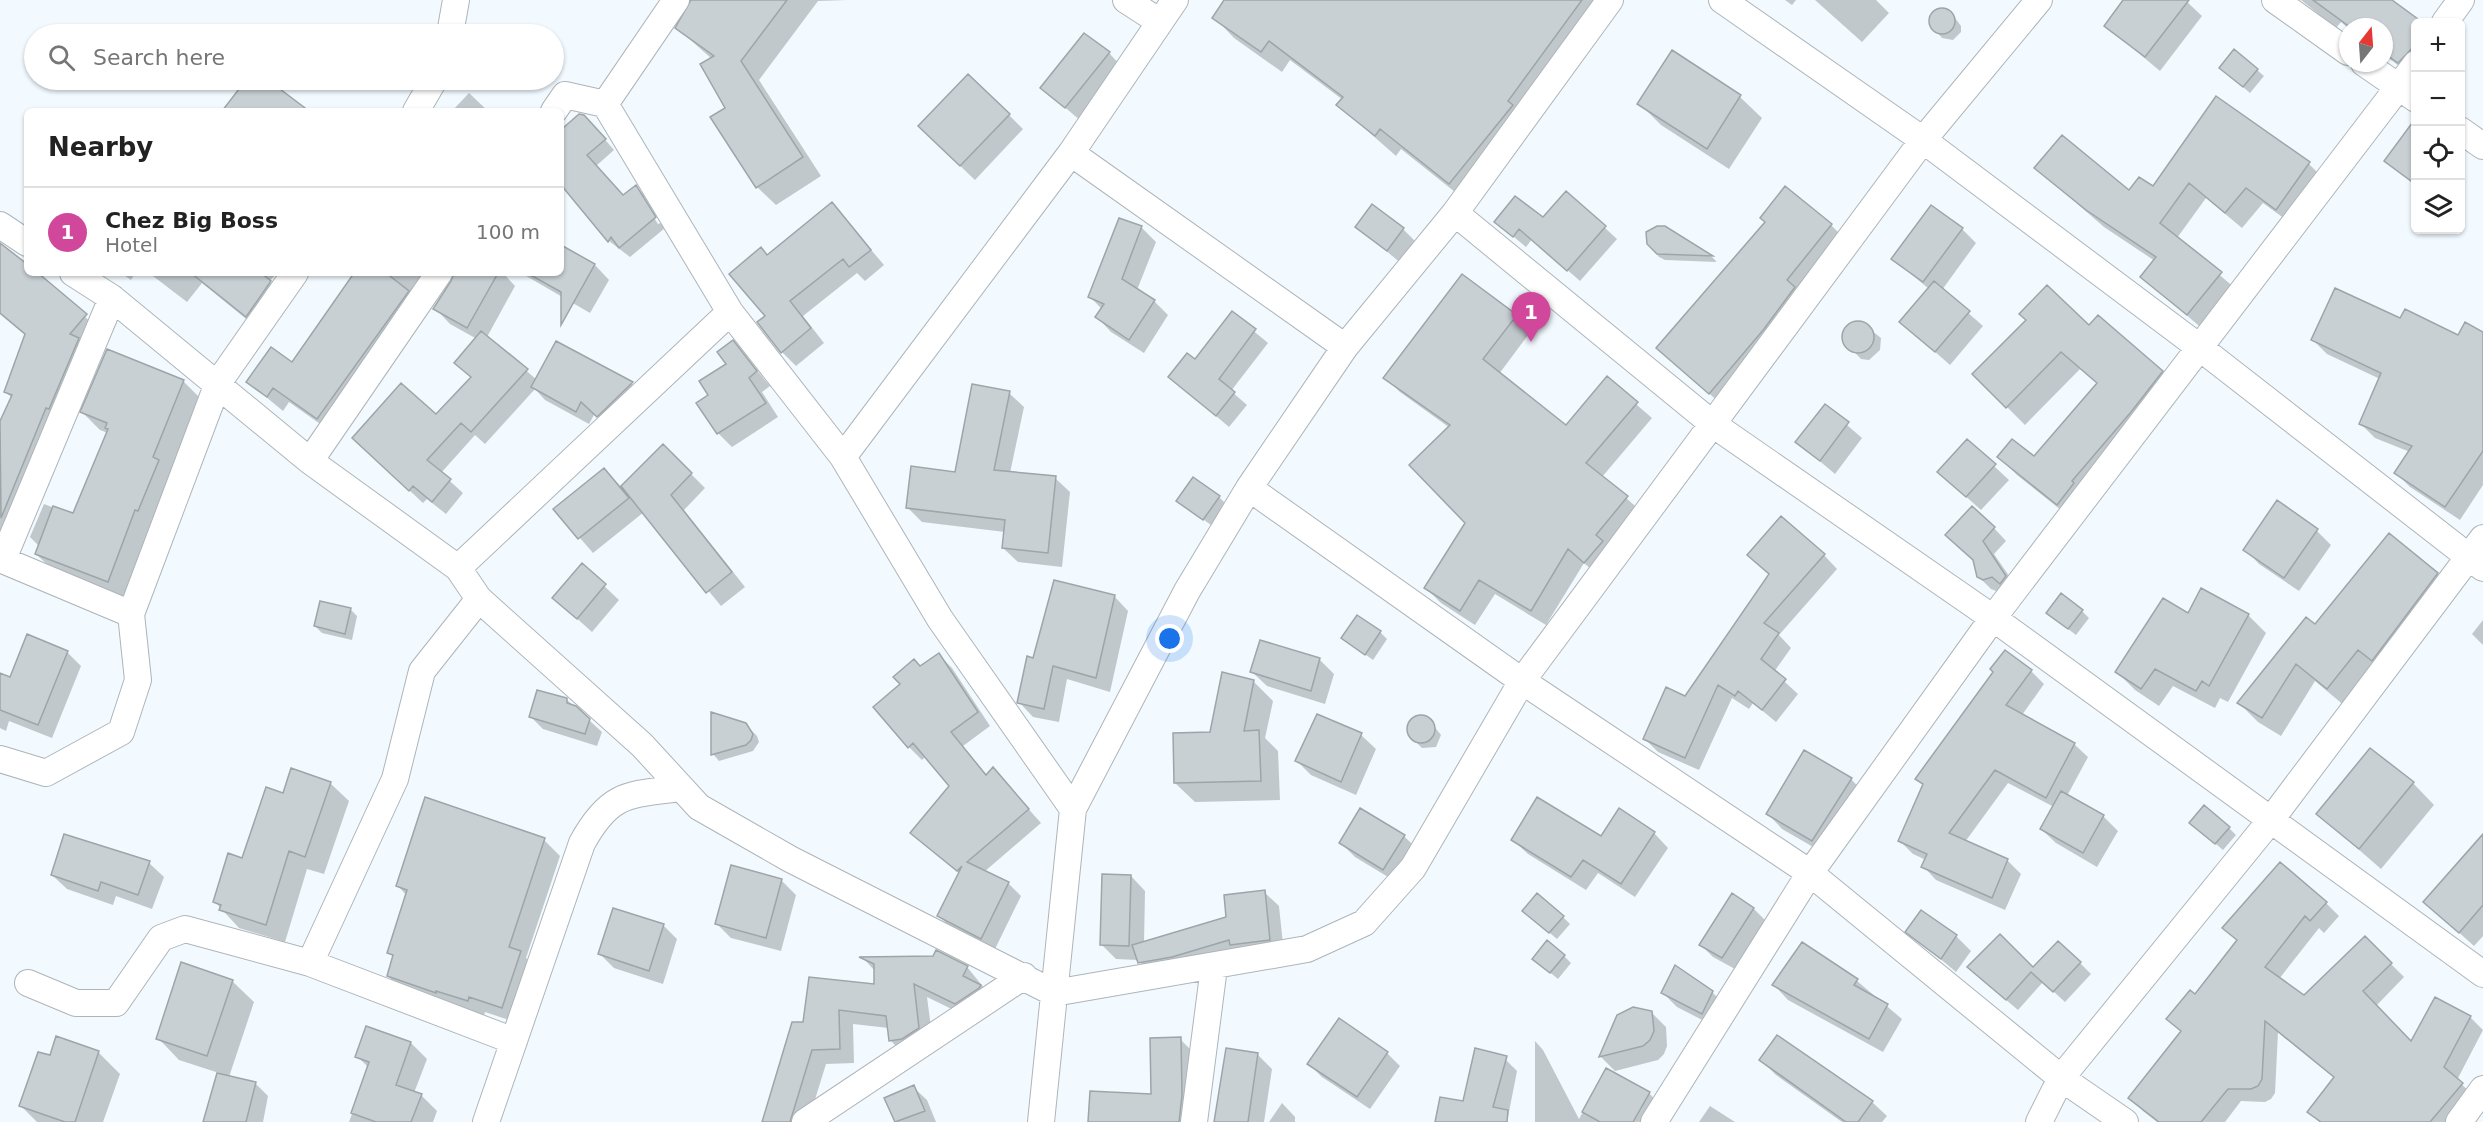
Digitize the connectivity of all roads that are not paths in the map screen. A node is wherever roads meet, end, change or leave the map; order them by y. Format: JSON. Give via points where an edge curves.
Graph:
{"nodes":[{"id":1,"x":456,"y":0,"type":"edge"},
{"id":2,"x":676,"y":0,"type":"edge"},
{"id":3,"x":1126,"y":0,"type":"edge"},
{"id":4,"x":1175,"y":0,"type":"edge"},
{"id":5,"x":1610,"y":0,"type":"edge"},
{"id":6,"x":1722,"y":0,"type":"edge"},
{"id":7,"x":2039,"y":0,"type":"edge"},
{"id":8,"x":2275,"y":0,"type":"edge"},
{"id":9,"x":2461,"y":0,"type":"edge"},
{"id":10,"x":2448,"y":18,"type":"edge"},
{"id":11,"x":1160,"y":22,"type":"junction"},
{"id":12,"x":452,"y":24,"type":"edge"},
{"id":13,"x":2339,"y":46,"type":"edge"},
{"id":14,"x":2377,"y":72,"type":"edge"},
{"id":15,"x":2413,"y":72,"type":"edge"},
{"id":16,"x":428,"y":90,"type":"edge"},
{"id":17,"x":2407,"y":93,"type":"edge"},
{"id":18,"x":605,"y":104,"type":"junction"},
{"id":19,"x":418,"y":108,"type":"edge"},
{"id":20,"x":556,"y":108,"type":"edge"},
{"id":21,"x":2465,"y":133,"type":"edge"},
{"id":22,"x":1923,"y":141,"type":"junction"},
{"id":23,"x":2483,"y":146,"type":"edge"},
{"id":24,"x":1071,"y":153,"type":"junction"},
{"id":25,"x":1455,"y":213,"type":"junction"},
{"id":26,"x":0,"y":225,"type":"edge"},
{"id":27,"x":24,"y":241,"type":"edge"},
{"id":28,"x":78,"y":276,"type":"edge"},
{"id":29,"x":293,"y":276,"type":"edge"},
{"id":30,"x":437,"y":276,"type":"edge"},
{"id":31,"x":112,"y":298,"type":"junction"},
{"id":32,"x":730,"y":312,"type":"junction"},
{"id":33,"x":1345,"y":347,"type":"junction"},
{"id":34,"x":2199,"y":347,"type":"junction"},
{"id":35,"x":218,"y":383,"type":"junction"},
{"id":36,"x":1714,"y":425,"type":"junction"},
{"id":37,"x":843,"y":457,"type":"junction"},
{"id":38,"x":310,"y":461,"type":"junction"},
{"id":39,"x":1250,"y":488,"type":"junction"},
{"id":40,"x":2478,"y":555,"type":"edge"},
{"id":41,"x":1,"y":559,"type":"edge"},
{"id":42,"x":458,"y":568,"type":"junction"},
{"id":43,"x":479,"y":599,"type":"junction"},
{"id":44,"x":131,"y":614,"type":"junction"},
{"id":45,"x":1993,"y":618,"type":"junction"},
{"id":46,"x":1521,"y":681,"type":"junction"},
{"id":47,"x":0,"y":759,"type":"edge"},
{"id":48,"x":681,"y":788,"type":"junction"},
{"id":49,"x":1073,"y":809,"type":"junction"},
{"id":50,"x":2270,"y":821,"type":"junction"},
{"id":51,"x":1810,"y":873,"type":"junction"},
{"id":52,"x":310,"y":963,"type":"junction"},
{"id":53,"x":1214,"y":967,"type":"junction"},
{"id":54,"x":2483,"y":974,"type":"edge"},
{"id":55,"x":1024,"y":976,"type":"junction"},
{"id":56,"x":28,"y":983,"type":"dead end"},
{"id":57,"x":1054,"y":993,"type":"junction"},
{"id":58,"x":514,"y":1041,"type":"junction"},
{"id":59,"x":2061,"y":1078,"type":"junction"},
{"id":60,"x":2483,"y":1089,"type":"edge"},
{"id":61,"x":486,"y":1122,"type":"edge"},
{"id":62,"x":805,"y":1122,"type":"edge"},
{"id":63,"x":1041,"y":1122,"type":"edge"},
{"id":64,"x":1194,"y":1122,"type":"edge"},
{"id":65,"x":1654,"y":1122,"type":"edge"},
{"id":66,"x":2039,"y":1122,"type":"edge"},
{"id":67,"x":2125,"y":1122,"type":"edge"},
{"id":68,"x":2458,"y":1122,"type":"edge"}],
"edges":[{"from":1,"to":12,"type":"street"},
{"from":2,"to":18,"type":"street"},
{"from":3,"to":11,"type":"street"},
{"from":4,"to":11,"type":"street"},
{"from":5,"to":25,"type":"street"},
{"from":6,"to":22,"type":"street"},
{"from":7,"to":22,"type":"street"},
{"from":8,"to":13,"type":"street"},
{"from":9,"to":10,"type":"street"},
{"from":11,"to":24,"type":"street"},
{"from":14,"to":17,"type":"street"},
{"from":15,"to":17,"type":"street"},
{"from":16,"to":19,"type":"street"},
{"from":17,"to":34,"type":"street"},
{"from":18,"to":20,"type":"street","via":[[565,95]]},
{"from":18,"to":32,"type":"street"},
{"from":21,"to":23,"type":"street"},
{"from":22,"to":34,"type":"street"},
{"from":22,"to":36,"type":"street"},
{"from":24,"to":33,"type":"street"},
{"from":24,"to":37,"type":"street"},
{"from":25,"to":33,"type":"street"},
{"from":25,"to":36,"type":"street"},
{"from":26,"to":27,"type":"street"},
{"from":28,"to":31,"type":"street"},
{"from":29,"to":35,"type":"street"},
{"from":30,"to":38,"type":"street"},
{"from":31,"to":35,"type":"street"},
{"from":31,"to":41,"type":"street"},
{"from":32,"to":37,"type":"street"},
{"from":32,"to":42,"type":"street"},
{"from":33,"to":39,"type":"street"},
{"from":34,"to":40,"type":"street"},
{"from":34,"to":45,"type":"street"},
{"from":35,"to":38,"type":"street"},
{"from":35,"to":44,"type":"street"},
{"from":36,"to":45,"type":"street"},
{"from":36,"to":46,"type":"street"},
{"from":37,"to":49,"type":"street","via":[[940,619]]},
{"from":38,"to":42,"type":"street"},
{"from":39,"to":46,"type":"street"},
{"from":39,"to":49,"type":"street","via":[[1187,591]]},
{"from":40,"to":50,"type":"street"},
{"from":41,"to":44,"type":"street"},
{"from":42,"to":43,"type":"street"},
{"from":43,"to":48,"type":"street","via":[[642,745]]},
{"from":43,"to":52,"type":"street","via":[[422,671],[395,779]]},
{"from":44,"to":47,"type":"street","via":[[138,680],[121,732],[46,773]]},
{"from":45,"to":50,"type":"street"},
{"from":45,"to":51,"type":"street"},
{"from":46,"to":51,"type":"street"},
{"from":46,"to":53,"type":"street","via":[[1413,868],[1364,923],[1307,949]]},
{"from":48,"to":55,"type":"street","via":[[699,807],[790,859]]},
{"from":48,"to":58,"type":"street","via":[[628,795],[597,816],[582,843]]},
{"from":49,"to":57,"type":"street"},
{"from":50,"to":54,"type":"street"},
{"from":50,"to":59,"type":"street"},
{"from":51,"to":59,"type":"street"},
{"from":51,"to":65,"type":"street"},
{"from":52,"to":56,"type":"street","via":[[185,929],[161,938],[116,1003],[76,1003]]},
{"from":52,"to":58,"type":"street"},
{"from":53,"to":57,"type":"street"},
{"from":53,"to":64,"type":"street"},
{"from":55,"to":57,"type":"street"},
{"from":55,"to":62,"type":"street"},
{"from":57,"to":63,"type":"street"},
{"from":58,"to":61,"type":"street"},
{"from":59,"to":66,"type":"street"},
{"from":59,"to":67,"type":"street"},
{"from":60,"to":68,"type":"street"}]}
